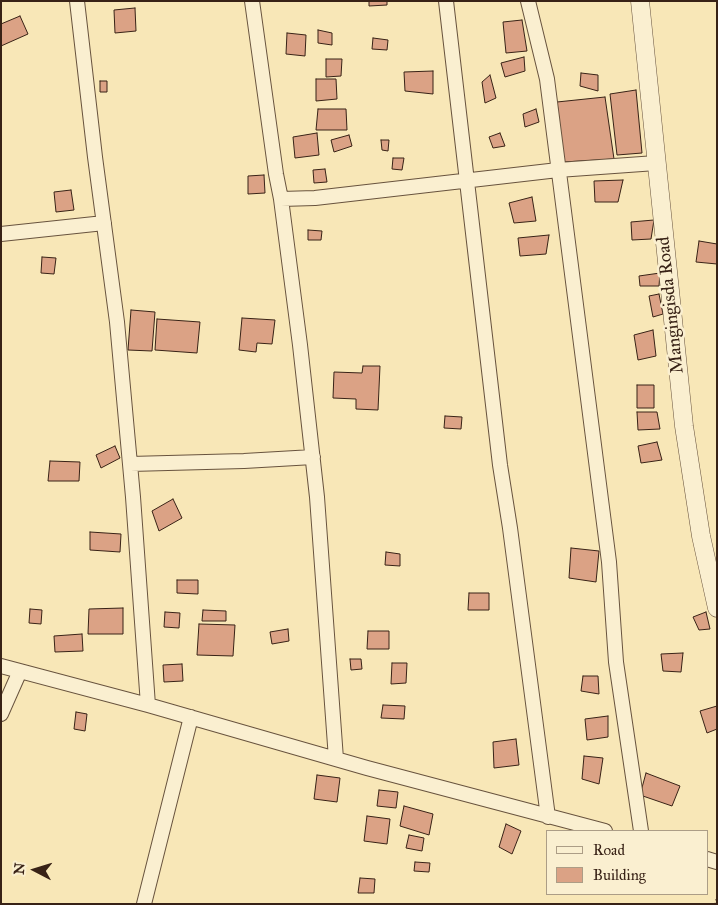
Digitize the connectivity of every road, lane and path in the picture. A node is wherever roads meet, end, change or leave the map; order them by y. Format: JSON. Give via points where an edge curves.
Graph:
{"nodes":[{"id":1,"x":77,"y":1,"type":"edge"},
{"id":2,"x":252,"y":1,"type":"edge"},
{"id":3,"x":446,"y":1,"type":"edge"},
{"id":4,"x":528,"y":1,"type":"edge"},
{"id":5,"x":640,"y":1,"type":"edge"},
{"id":6,"x":656,"y":163,"type":"junction"},
{"id":7,"x":558,"y":170,"type":"junction"},
{"id":8,"x":467,"y":180,"type":"junction"},
{"id":9,"x":281,"y":200,"type":"junction"},
{"id":10,"x":104,"y":223,"type":"junction"},
{"id":11,"x":1,"y":234,"type":"edge"},
{"id":12,"x":312,"y":457,"type":"junction"},
{"id":13,"x":130,"y":464,"type":"junction"},
{"id":14,"x":717,"y":608,"type":"edge"},
{"id":15,"x":1,"y":666,"type":"edge"},
{"id":16,"x":20,"y":671,"type":"junction"},
{"id":17,"x":148,"y":705,"type":"junction"},
{"id":18,"x":1,"y":714,"type":"edge"},
{"id":19,"x":191,"y":717,"type":"junction"},
{"id":20,"x":336,"y":759,"type":"junction"},
{"id":21,"x":548,"y":817,"type":"junction"},
{"id":22,"x":602,"y":830,"type":"edge"},
{"id":23,"x":641,"y":830,"type":"edge"},
{"id":24,"x":717,"y":899,"type":"edge"},
{"id":25,"x":144,"y":904,"type":"edge"},
{"id":26,"x":716,"y":904,"type":"edge"}],
"edges":[{"from":1,"to":10,"type":"street"},
{"from":2,"to":9,"type":"street"},
{"from":3,"to":8,"type":"street"},
{"from":4,"to":7,"type":"street","via":[[547,79]]},
{"from":5,"to":6,"type":"street","name":"Mangingisda Road"},
{"from":6,"to":7,"type":"street"},
{"from":6,"to":14,"type":"street","name":"Mangingisda Road","via":[[684,426]]},
{"from":7,"to":8,"type":"street"},
{"from":7,"to":23,"type":"street","via":[[609,562],[616,662]]},
{"from":8,"to":9,"type":"street"},
{"from":8,"to":21,"type":"street","via":[[500,465]]},
{"from":9,"to":12,"type":"street"},
{"from":10,"to":11,"type":"street"},
{"from":10,"to":13,"type":"street"},
{"from":12,"to":13,"type":"street"},
{"from":12,"to":20,"type":"street"},
{"from":13,"to":17,"type":"street"},
{"from":15,"to":16,"type":"street"},
{"from":16,"to":17,"type":"street"},
{"from":16,"to":18,"type":"street"},
{"from":17,"to":19,"type":"street"},
{"from":19,"to":20,"type":"street"},
{"from":19,"to":25,"type":"street"},
{"from":20,"to":21,"type":"street"},
{"from":21,"to":22,"type":"street"},
{"from":24,"to":26,"type":"path"}]}
